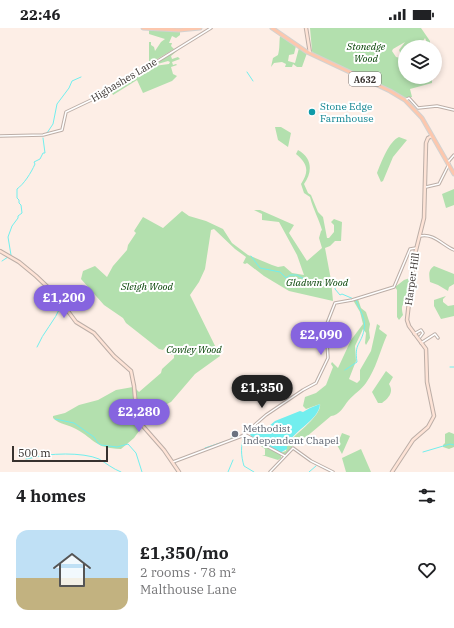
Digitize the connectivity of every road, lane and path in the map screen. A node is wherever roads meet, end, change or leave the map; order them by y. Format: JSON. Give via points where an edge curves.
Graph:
{"nodes":[{"id":1,"x":143,"y":28,"type":"edge"},
{"id":2,"x":200,"y":28,"type":"edge"},
{"id":3,"x":211,"y":28,"type":"edge"},
{"id":4,"x":272,"y":28,"type":"edge"},
{"id":5,"x":306,"y":28,"type":"edge"},
{"id":6,"x":310,"y":53,"type":"junction"},
{"id":7,"x":405,"y":100,"type":"junction"},
{"id":8,"x":454,"y":110,"type":"edge"},
{"id":9,"x":0,"y":136,"type":"edge"},
{"id":10,"x":433,"y":136,"type":"junction"},
{"id":11,"x":454,"y":155,"type":"edge"},
{"id":12,"x":448,"y":163,"type":"junction"},
{"id":13,"x":454,"y":174,"type":"edge"},
{"id":14,"x":425,"y":188,"type":"junction"},
{"id":15,"x":420,"y":236,"type":"junction"},
{"id":16,"x":416,"y":248,"type":"junction"},
{"id":17,"x":454,"y":250,"type":"edge"},
{"id":18,"x":0,"y":251,"type":"edge"},
{"id":19,"x":414,"y":334,"type":"junction"},
{"id":20,"x":420,"y":337,"type":"dead end"},
{"id":21,"x":438,"y":338,"type":"dead end"},
{"id":22,"x":421,"y":342,"type":"junction"},
{"id":23,"x":247,"y":431,"type":"junction"},
{"id":24,"x":244,"y":434,"type":"junction"},
{"id":25,"x":247,"y":435,"type":"junction"},
{"id":26,"x":282,"y":455,"type":"junction"},
{"id":27,"x":285,"y":456,"type":"junction"},
{"id":28,"x":282,"y":458,"type":"junction"},
{"id":29,"x":173,"y":462,"type":"junction"},
{"id":30,"x":179,"y":472,"type":"edge"},
{"id":31,"x":270,"y":472,"type":"edge"},
{"id":32,"x":333,"y":472,"type":"edge"},
{"id":33,"x":392,"y":472,"type":"edge"}],
"edges":[{"from":1,"to":2,"type":"main road"},
{"from":3,"to":9,"type":"street","name":"Highashes Lane","via":[[101,96],[66,112],[62,130],[43,135]]},
{"from":4,"to":6,"type":"main road","number":"A632"},
{"from":5,"to":6,"type":"street"},
{"from":6,"to":7,"type":"main road","number":"A632"},
{"from":7,"to":8,"type":"street","via":[[409,98],[418,108],[437,106]]},
{"from":7,"to":10,"type":"main road","number":"A632"},
{"from":10,"to":12,"type":"main road","number":"A632"},
{"from":10,"to":14,"type":"street","name":"Harper Hill","via":[[428,138],[426,143]]},
{"from":11,"to":12,"type":"street"},
{"from":12,"to":13,"type":"main road","number":"A632"},
{"from":12,"to":14,"type":"street","via":[[439,184]]},
{"from":14,"to":15,"type":"street","name":"Harper Hill","via":[[424,218]]},
{"from":15,"to":16,"type":"street","name":"Harper Hill"},
{"from":15,"to":17,"type":"street","via":[[432,235]]},
{"from":16,"to":19,"type":"street","name":"Harper Hill","via":[[406,320]]},
{"from":16,"to":23,"type":"street","via":[[410,249],[394,287],[335,303],[326,326],[328,358],[316,383],[266,414]]},
{"from":18,"to":29,"type":"street","via":[[24,266],[50,289],[76,322],[94,333],[131,371],[136,408],[142,426]]},
{"from":19,"to":20,"type":"street","via":[[421,330],[423,333]]},
{"from":19,"to":22,"type":"street","name":"Harper Hill"},
{"from":21,"to":22,"type":"street","via":[[435,334]]},
{"from":22,"to":33,"type":"street","name":"Harper Hill","via":[[426,349],[427,382],[434,418],[413,440]]},
{"from":23,"to":24,"type":"street"},
{"from":23,"to":25,"type":"street"},
{"from":24,"to":25,"type":"street"},
{"from":24,"to":29,"type":"street"},
{"from":25,"to":26,"type":"street"},
{"from":26,"to":27,"type":"street"},
{"from":26,"to":28,"type":"street"},
{"from":27,"to":28,"type":"street"},
{"from":27,"to":32,"type":"street","via":[[293,448]]},
{"from":28,"to":31,"type":"street"},
{"from":29,"to":30,"type":"street"}]}
